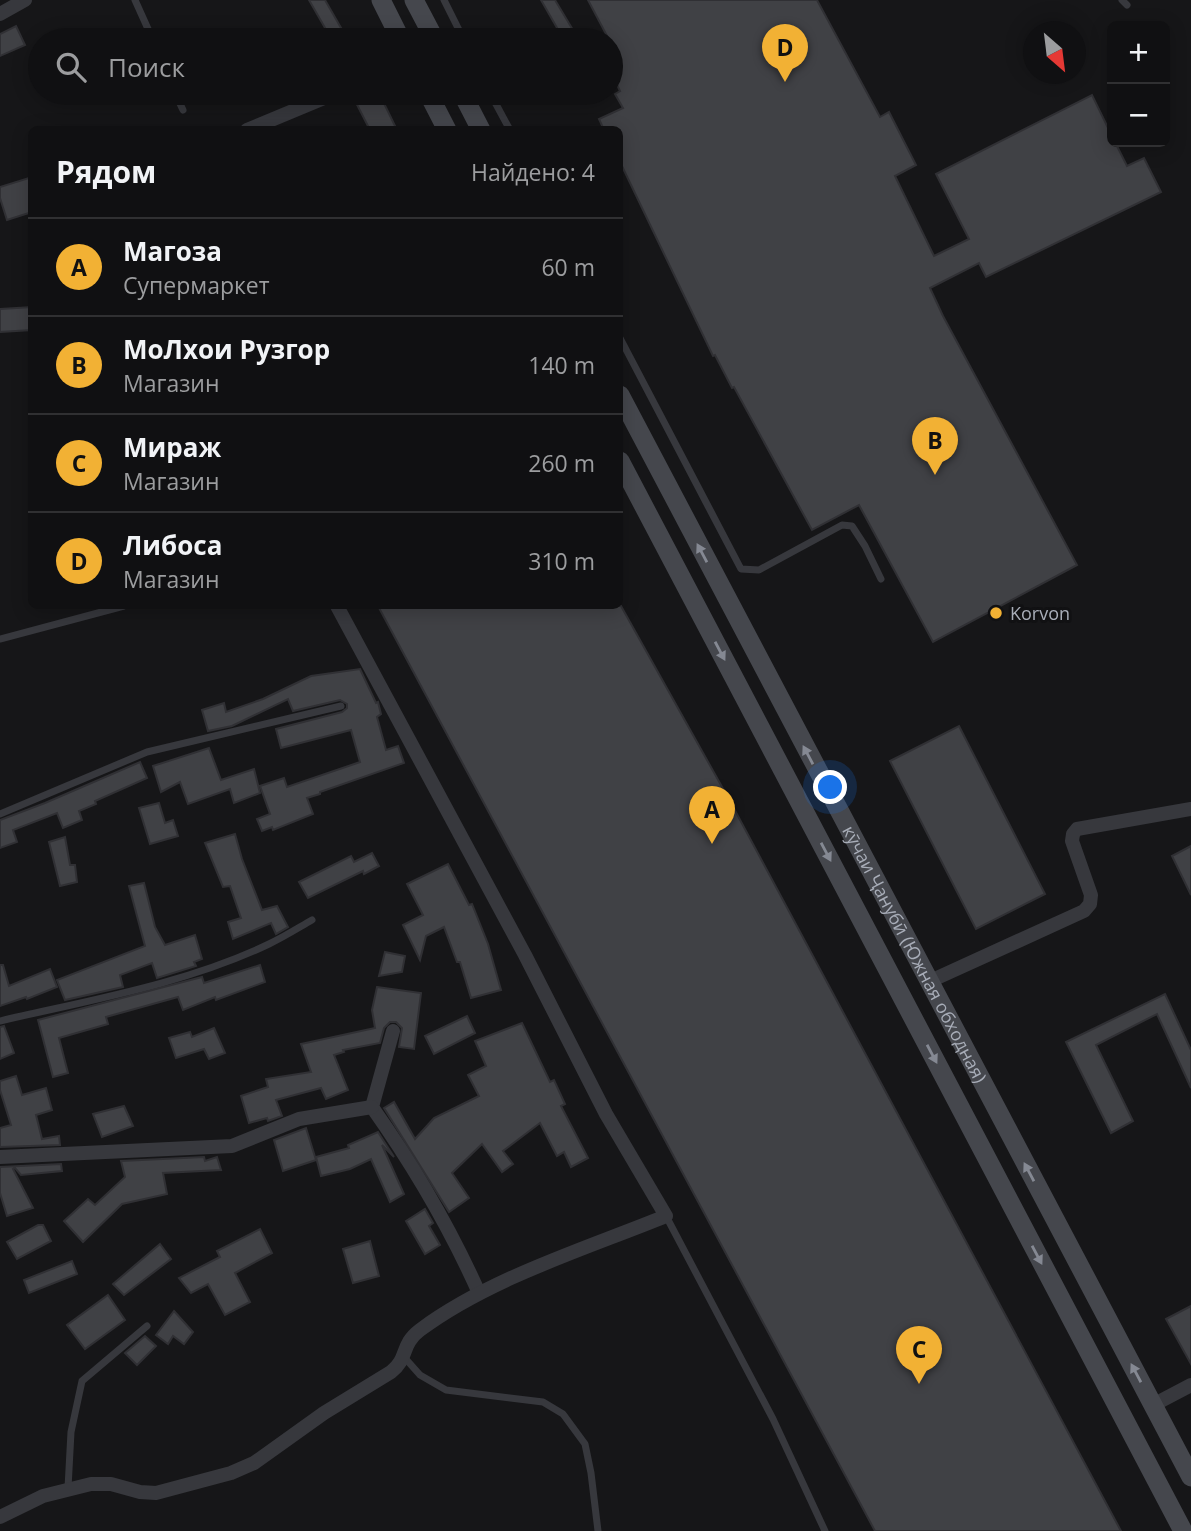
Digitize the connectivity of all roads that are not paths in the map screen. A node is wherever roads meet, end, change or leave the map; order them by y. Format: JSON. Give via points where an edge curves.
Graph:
{"nodes":[{"id":1,"x":25,"y":0,"type":"edge"},
{"id":2,"x":135,"y":0,"type":"edge"},
{"id":3,"x":380,"y":0,"type":"edge"},
{"id":4,"x":414,"y":0,"type":"edge"},
{"id":5,"x":444,"y":0,"type":"edge"},
{"id":6,"x":0,"y":14,"type":"edge"},
{"id":7,"x":148,"y":28,"type":"edge"},
{"id":8,"x":395,"y":28,"type":"edge"},
{"id":9,"x":429,"y":28,"type":"edge"},
{"id":10,"x":458,"y":28,"type":"edge"},
{"id":11,"x":181,"y":105,"type":"edge"},
{"id":12,"x":307,"y":105,"type":"edge"},
{"id":13,"x":434,"y":105,"type":"edge"},
{"id":14,"x":468,"y":105,"type":"edge"},
{"id":15,"x":497,"y":105,"type":"edge"},
{"id":16,"x":183,"y":110,"type":"dead end"},
{"id":17,"x":257,"y":126,"type":"edge"},
{"id":18,"x":445,"y":126,"type":"edge"},
{"id":19,"x":479,"y":126,"type":"edge"},
{"id":20,"x":508,"y":126,"type":"edge"},
{"id":21,"x":623,"y":344,"type":"edge"},
{"id":22,"x":623,"y":401,"type":"edge"},
{"id":23,"x":623,"y":467,"type":"edge"},
{"id":24,"x":881,"y":579,"type":"dead end"},
{"id":25,"x":113,"y":609,"type":"edge"},
{"id":26,"x":339,"y":609,"type":"edge"},
{"id":27,"x":0,"y":639,"type":"edge"},
{"id":28,"x":341,"y":706,"type":"dead end"},
{"id":29,"x":1191,"y":808,"type":"edge"},
{"id":30,"x":0,"y":814,"type":"edge"},
{"id":31,"x":312,"y":920,"type":"dead end"},
{"id":32,"x":928,"y":982,"type":"junction"},
{"id":33,"x":0,"y":1021,"type":"edge"},
{"id":34,"x":393,"y":1031,"type":"dead end"},
{"id":35,"x":372,"y":1107,"type":"junction"},
{"id":36,"x":0,"y":1157,"type":"edge"},
{"id":37,"x":666,"y":1216,"type":"junction"},
{"id":38,"x":479,"y":1293,"type":"junction"},
{"id":39,"x":148,"y":1326,"type":"dead end"},
{"id":40,"x":404,"y":1357,"type":"junction"},
{"id":41,"x":1191,"y":1385,"type":"edge"},
{"id":42,"x":1153,"y":1405,"type":"junction"},
{"id":43,"x":1191,"y":1477,"type":"edge"},
{"id":44,"x":68,"y":1488,"type":"junction"},
{"id":45,"x":0,"y":1517,"type":"edge"},
{"id":46,"x":598,"y":1531,"type":"edge"},
{"id":47,"x":825,"y":1531,"type":"edge"},
{"id":48,"x":1183,"y":1531,"type":"edge"}],
"edges":[{"from":1,"to":6,"type":"street"},
{"from":2,"to":7,"type":"lane"},
{"from":3,"to":8,"type":"main road"},
{"from":4,"to":9,"type":"main road"},
{"from":5,"to":10,"type":"lane"},
{"from":11,"to":16,"type":"lane"},
{"from":12,"to":17,"type":"street"},
{"from":13,"to":18,"type":"main road"},
{"from":14,"to":19,"type":"main road"},
{"from":15,"to":20,"type":"lane"},
{"from":21,"to":24,"type":"lane","via":[[741,569],[759,570],[842,526],[852,526]]},
{"from":32,"to":22,"type":"main road","name":"кӯчаи Ҷанубӣ (Южная обходная)","one_way":true},
{"from":23,"to":48,"type":"main road","name":"кӯчаи Ҷанубӣ (Южная обходная)","one_way":true},
{"from":25,"to":27,"type":"lane"},
{"from":26,"to":37,"type":"street","via":[[606,1114]]},
{"from":28,"to":30,"type":"lane","via":[[147,752]]},
{"from":29,"to":32,"type":"street","via":[[1077,828],[1072,841],[1091,895],[1084,911]]},
{"from":31,"to":33,"type":"lane","via":[[269,944],[211,967],[151,986]]},
{"from":42,"to":32,"type":"main road","name":"кӯчаи Ҷанубӣ (Южная обходная)","one_way":true},
{"from":34,"to":35,"type":"street"},
{"from":35,"to":36,"type":"street","via":[[299,1119],[232,1146]]},
{"from":35,"to":38,"type":"street","via":[[453,1239]]},
{"from":37,"to":38,"type":"street"},
{"from":37,"to":47,"type":"lane"},
{"from":38,"to":40,"type":"street","via":[[419,1331],[404,1347]]},
{"from":39,"to":44,"type":"lane","via":[[82,1381],[71,1432]]},
{"from":40,"to":44,"type":"street","via":[[391,1372],[232,1473],[156,1493],[111,1483]]},
{"from":40,"to":46,"type":"lane","via":[[446,1390],[543,1402],[563,1414],[585,1444]]},
{"from":41,"to":42,"type":"street"},
{"from":42,"to":43,"type":"main road","name":"кӯчаи Ҷанубӣ (Южная обходная)"},
{"from":44,"to":45,"type":"street"}]}
